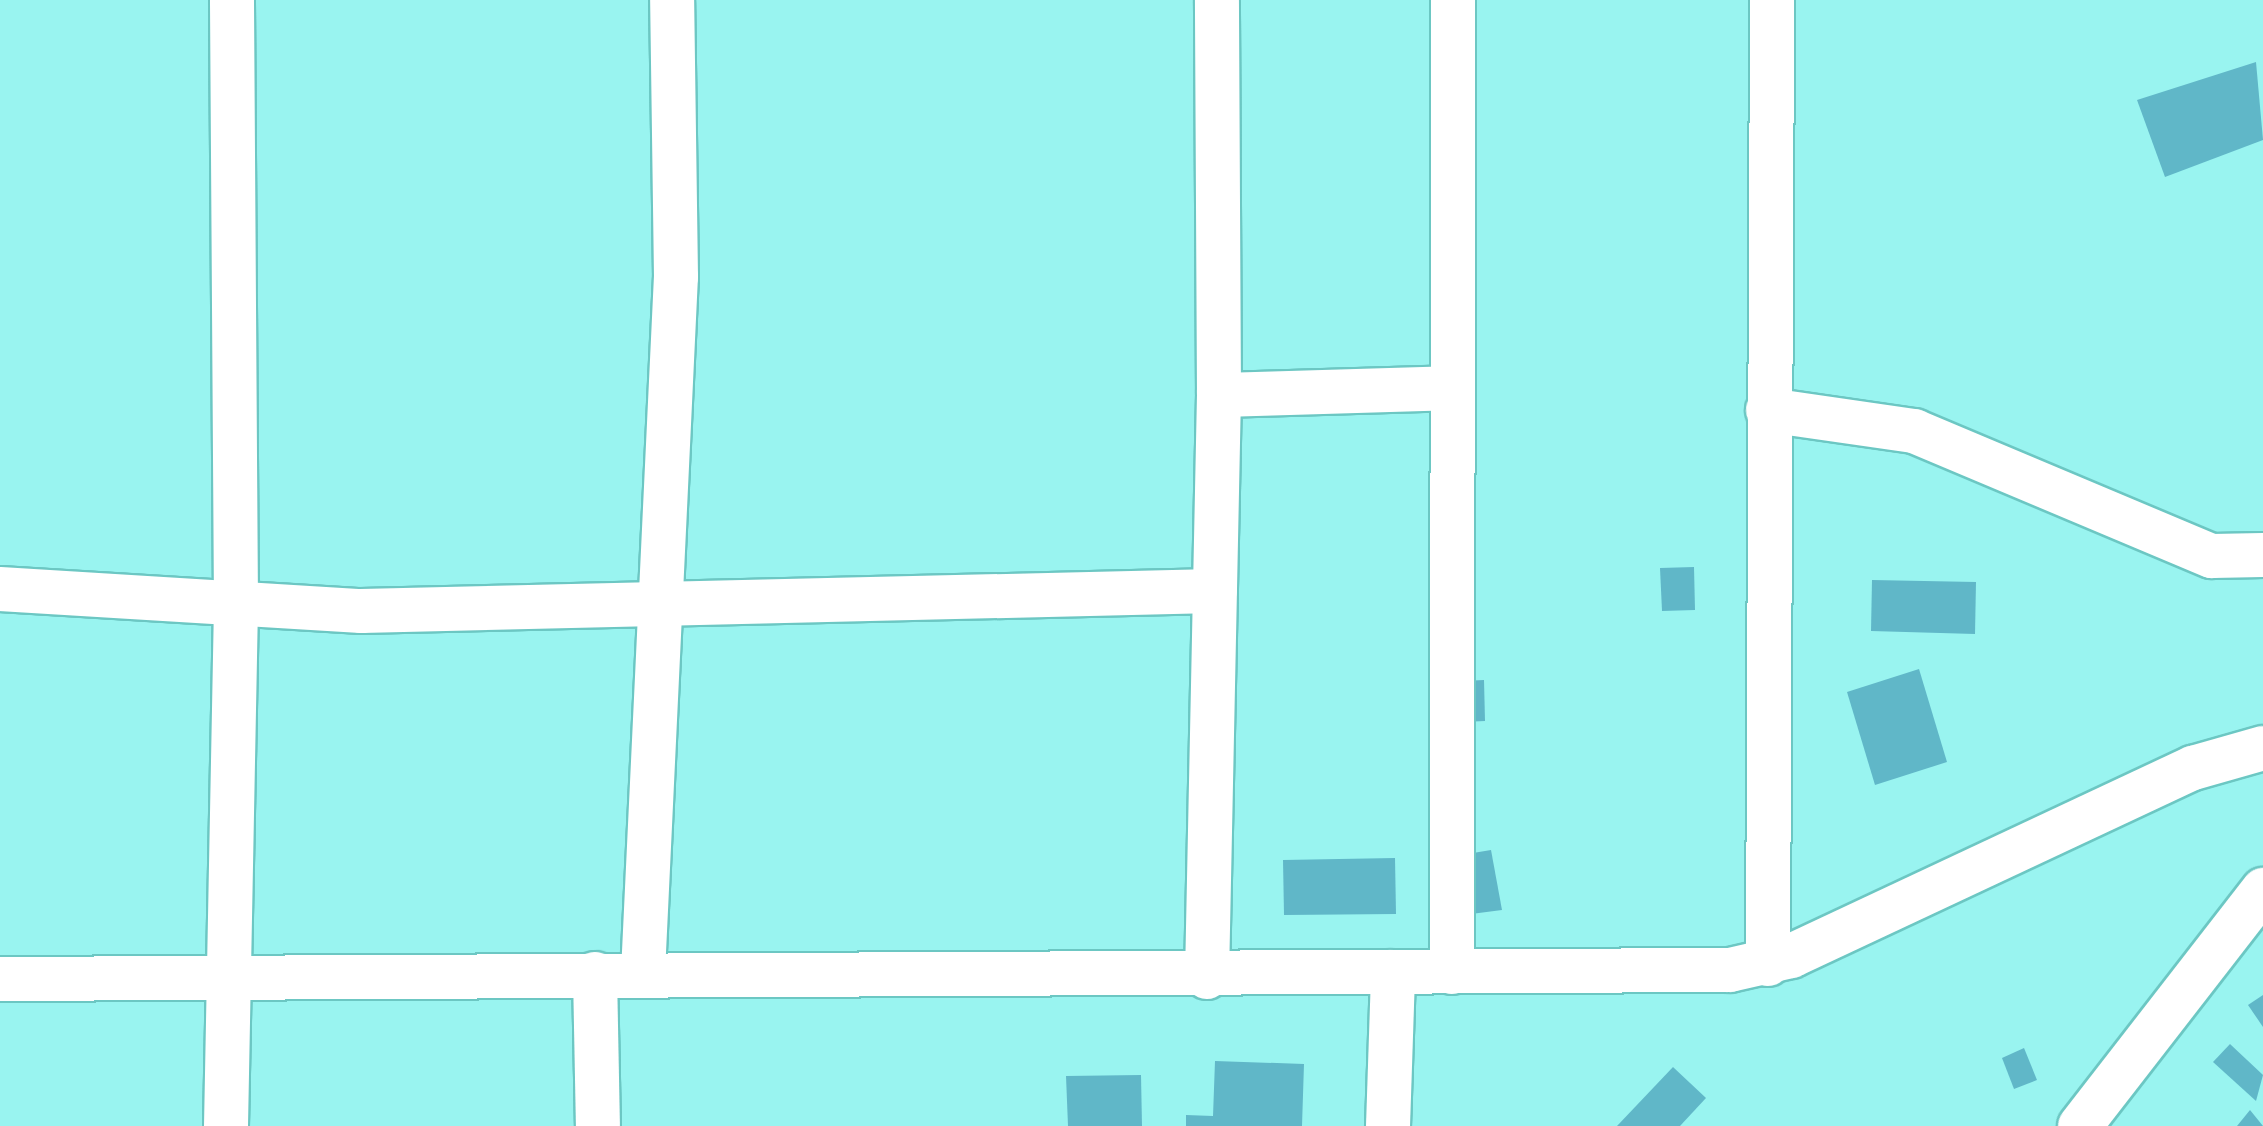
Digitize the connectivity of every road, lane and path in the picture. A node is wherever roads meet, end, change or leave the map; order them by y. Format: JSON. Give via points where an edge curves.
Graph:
{"nodes":[{"id":1,"x":232,"y":0,"type":"edge"},
{"id":2,"x":672,"y":0,"type":"edge"},
{"id":3,"x":1217,"y":0,"type":"edge"},
{"id":4,"x":1453,"y":0,"type":"edge"},
{"id":5,"x":1772,"y":0,"type":"edge"},
{"id":6,"x":1452,"y":388,"type":"junction"},
{"id":7,"x":1219,"y":395,"type":"junction"},
{"id":8,"x":1768,"y":410,"type":"junction"},
{"id":9,"x":2263,"y":555,"type":"edge"},
{"id":10,"x":0,"y":589,"type":"edge"},
{"id":11,"x":1215,"y":591,"type":"junction"},
{"id":12,"x":662,"y":599,"type":"junction"},
{"id":13,"x":236,"y":606,"type":"junction"},
{"id":14,"x":2263,"y":748,"type":"edge"},
{"id":15,"x":2263,"y":890,"type":"edge"},
{"id":16,"x":1768,"y":964,"type":"junction"},
{"id":17,"x":1393,"y":972,"type":"junction"},
{"id":18,"x":1452,"y":972,"type":"junction"},
{"id":19,"x":643,"y":973,"type":"junction"},
{"id":20,"x":595,"y":974,"type":"junction"},
{"id":21,"x":1207,"y":977,"type":"junction"},
{"id":22,"x":0,"y":979,"type":"edge"},
{"id":23,"x":226,"y":981,"type":"junction"},
{"id":24,"x":226,"y":1126,"type":"edge"},
{"id":25,"x":598,"y":1126,"type":"edge"},
{"id":26,"x":1388,"y":1126,"type":"edge"},
{"id":27,"x":2080,"y":1126,"type":"edge"}],
"edges":[{"from":1,"to":13,"type":"street"},
{"from":2,"to":12,"type":"street","via":[[676,277]]},
{"from":3,"to":7,"type":"street"},
{"from":4,"to":6,"type":"street"},
{"from":5,"to":8,"type":"street"},
{"from":6,"to":7,"type":"street"},
{"from":6,"to":18,"type":"street"},
{"from":7,"to":11,"type":"street"},
{"from":8,"to":9,"type":"street","via":[[1914,431],[2212,556]]},
{"from":8,"to":16,"type":"street"},
{"from":10,"to":13,"type":"street"},
{"from":11,"to":12,"type":"street"},
{"from":11,"to":21,"type":"street"},
{"from":12,"to":13,"type":"street","via":[[361,611]]},
{"from":12,"to":19,"type":"street"},
{"from":13,"to":23,"type":"street"},
{"from":14,"to":16,"type":"street","via":[[2193,768]]},
{"from":15,"to":27,"type":"street"},
{"from":16,"to":18,"type":"street"},
{"from":17,"to":18,"type":"street"},
{"from":17,"to":21,"type":"street"},
{"from":17,"to":26,"type":"street"},
{"from":19,"to":20,"type":"street"},
{"from":19,"to":21,"type":"street"},
{"from":20,"to":23,"type":"street"},
{"from":20,"to":25,"type":"street"},
{"from":22,"to":23,"type":"street"},
{"from":23,"to":24,"type":"street"}]}
